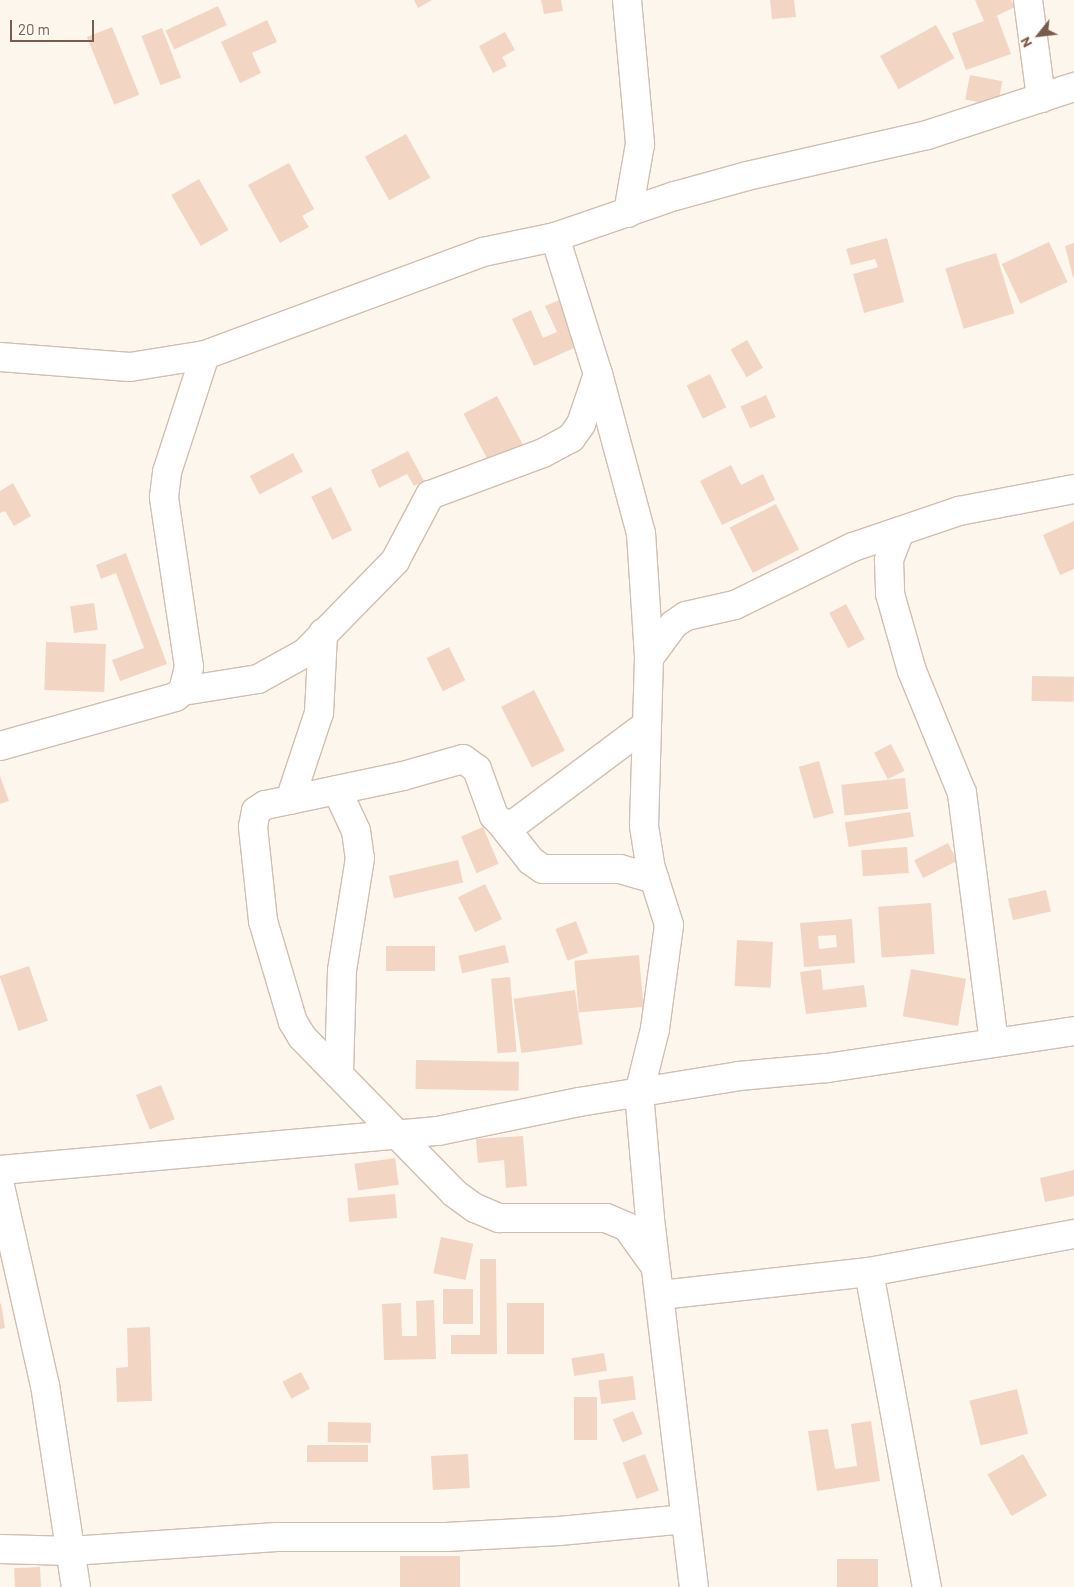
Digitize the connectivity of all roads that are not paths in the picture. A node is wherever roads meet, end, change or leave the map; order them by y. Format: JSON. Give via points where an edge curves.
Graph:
{"nodes":[{"id":1,"x":627,"y":0,"type":"edge"},
{"id":2,"x":1028,"y":0,"type":"edge"},
{"id":3,"x":1074,"y":87,"type":"edge"},
{"id":4,"x":1040,"y":98,"type":"junction"},
{"id":5,"x":628,"y":213,"type":"junction"},
{"id":6,"x":555,"y":237,"type":"junction"},
{"id":7,"x":205,"y":355,"type":"junction"},
{"id":8,"x":0,"y":357,"type":"edge"},
{"id":9,"x":598,"y":374,"type":"junction"},
{"id":10,"x":1074,"y":489,"type":"edge"},
{"id":11,"x":900,"y":531,"type":"junction"},
{"id":12,"x":323,"y":633,"type":"junction"},
{"id":13,"x":648,"y":658,"type":"junction"},
{"id":14,"x":182,"y":691,"type":"junction"},
{"id":15,"x":645,"y":726,"type":"junction"},
{"id":16,"x":0,"y":746,"type":"edge"},
{"id":17,"x":338,"y":790,"type":"junction"},
{"id":18,"x":290,"y":800,"type":"junction"},
{"id":19,"x":501,"y":823,"type":"junction"},
{"id":20,"x":655,"y":879,"type":"junction"},
{"id":21,"x":1074,"y":1031,"type":"edge"},
{"id":22,"x":994,"y":1042,"type":"junction"},
{"id":23,"x":339,"y":1074,"type":"junction"},
{"id":24,"x":639,"y":1093,"type":"junction"},
{"id":25,"x":395,"y":1133,"type":"junction"},
{"id":26,"x":0,"y":1170,"type":"edge"},
{"id":27,"x":0,"y":1186,"type":"edge"},
{"id":28,"x":1074,"y":1234,"type":"edge"},
{"id":29,"x":657,"y":1268,"type":"junction"},
{"id":30,"x":869,"y":1272,"type":"junction"},
{"id":31,"x":661,"y":1296,"type":"junction"},
{"id":32,"x":685,"y":1519,"type":"junction"},
{"id":33,"x":0,"y":1548,"type":"edge"},
{"id":34,"x":71,"y":1551,"type":"junction"},
{"id":35,"x":76,"y":1587,"type":"edge"},
{"id":36,"x":694,"y":1587,"type":"edge"},
{"id":37,"x":927,"y":1587,"type":"edge"}],
"edges":[{"from":1,"to":5,"type":"street","via":[[640,144]]},
{"from":2,"to":4,"type":"street"},
{"from":3,"to":4,"type":"street"},
{"from":4,"to":5,"type":"street","via":[[927,135],[747,176]]},
{"from":5,"to":6,"type":"street"},
{"from":6,"to":7,"type":"street","via":[[482,252]]},
{"from":6,"to":9,"type":"street"},
{"from":7,"to":8,"type":"street","via":[[130,367]]},
{"from":7,"to":14,"type":"street","via":[[167,472],[164,497],[189,667]]},
{"from":9,"to":12,"type":"street","via":[[581,424],[571,438],[543,452],[430,494],[395,561]]},
{"from":9,"to":13,"type":"street","via":[[641,533]]},
{"from":10,"to":11,"type":"street","via":[[960,511]]},
{"from":11,"to":13,"type":"street","via":[[815,563],[728,609],[686,616],[674,624]]},
{"from":11,"to":22,"type":"street","via":[[889,560],[890,594],[912,671],[962,793]]},
{"from":12,"to":14,"type":"street","via":[[305,653],[258,679]]},
{"from":12,"to":18,"type":"street","via":[[319,713]]},
{"from":13,"to":15,"type":"street"},
{"from":14,"to":16,"type":"street","via":[[174,697]]},
{"from":15,"to":19,"type":"street","via":[[514,824]]},
{"from":15,"to":20,"type":"street","via":[[644,826]]},
{"from":17,"to":18,"type":"street"},
{"from":17,"to":19,"type":"street","via":[[463,759],[477,769],[487,802]]},
{"from":17,"to":23,"type":"street","via":[[356,832],[360,858],[342,971]]},
{"from":18,"to":23,"type":"street","via":[[262,806],[253,820],[263,921],[296,1030]]},
{"from":19,"to":20,"type":"street","via":[[531,861],[543,869],[611,868]]},
{"from":20,"to":24,"type":"street","via":[[669,925],[655,1029]]},
{"from":21,"to":22,"type":"street"},
{"from":22,"to":24,"type":"street"},
{"from":23,"to":25,"type":"street"},
{"from":24,"to":25,"type":"street","via":[[447,1130]]},
{"from":24,"to":29,"type":"street"},
{"from":25,"to":26,"type":"street"},
{"from":25,"to":29,"type":"street","via":[[454,1193],[488,1216],[613,1220],[627,1227]]},
{"from":27,"to":34,"type":"street","via":[[45,1385]]},
{"from":28,"to":30,"type":"street"},
{"from":29,"to":31,"type":"street"},
{"from":30,"to":31,"type":"street"},
{"from":30,"to":37,"type":"street"},
{"from":31,"to":32,"type":"street"},
{"from":32,"to":34,"type":"street","via":[[559,1532],[446,1537],[277,1537]]},
{"from":32,"to":36,"type":"street"},
{"from":33,"to":34,"type":"street"},
{"from":34,"to":35,"type":"street"}]}
